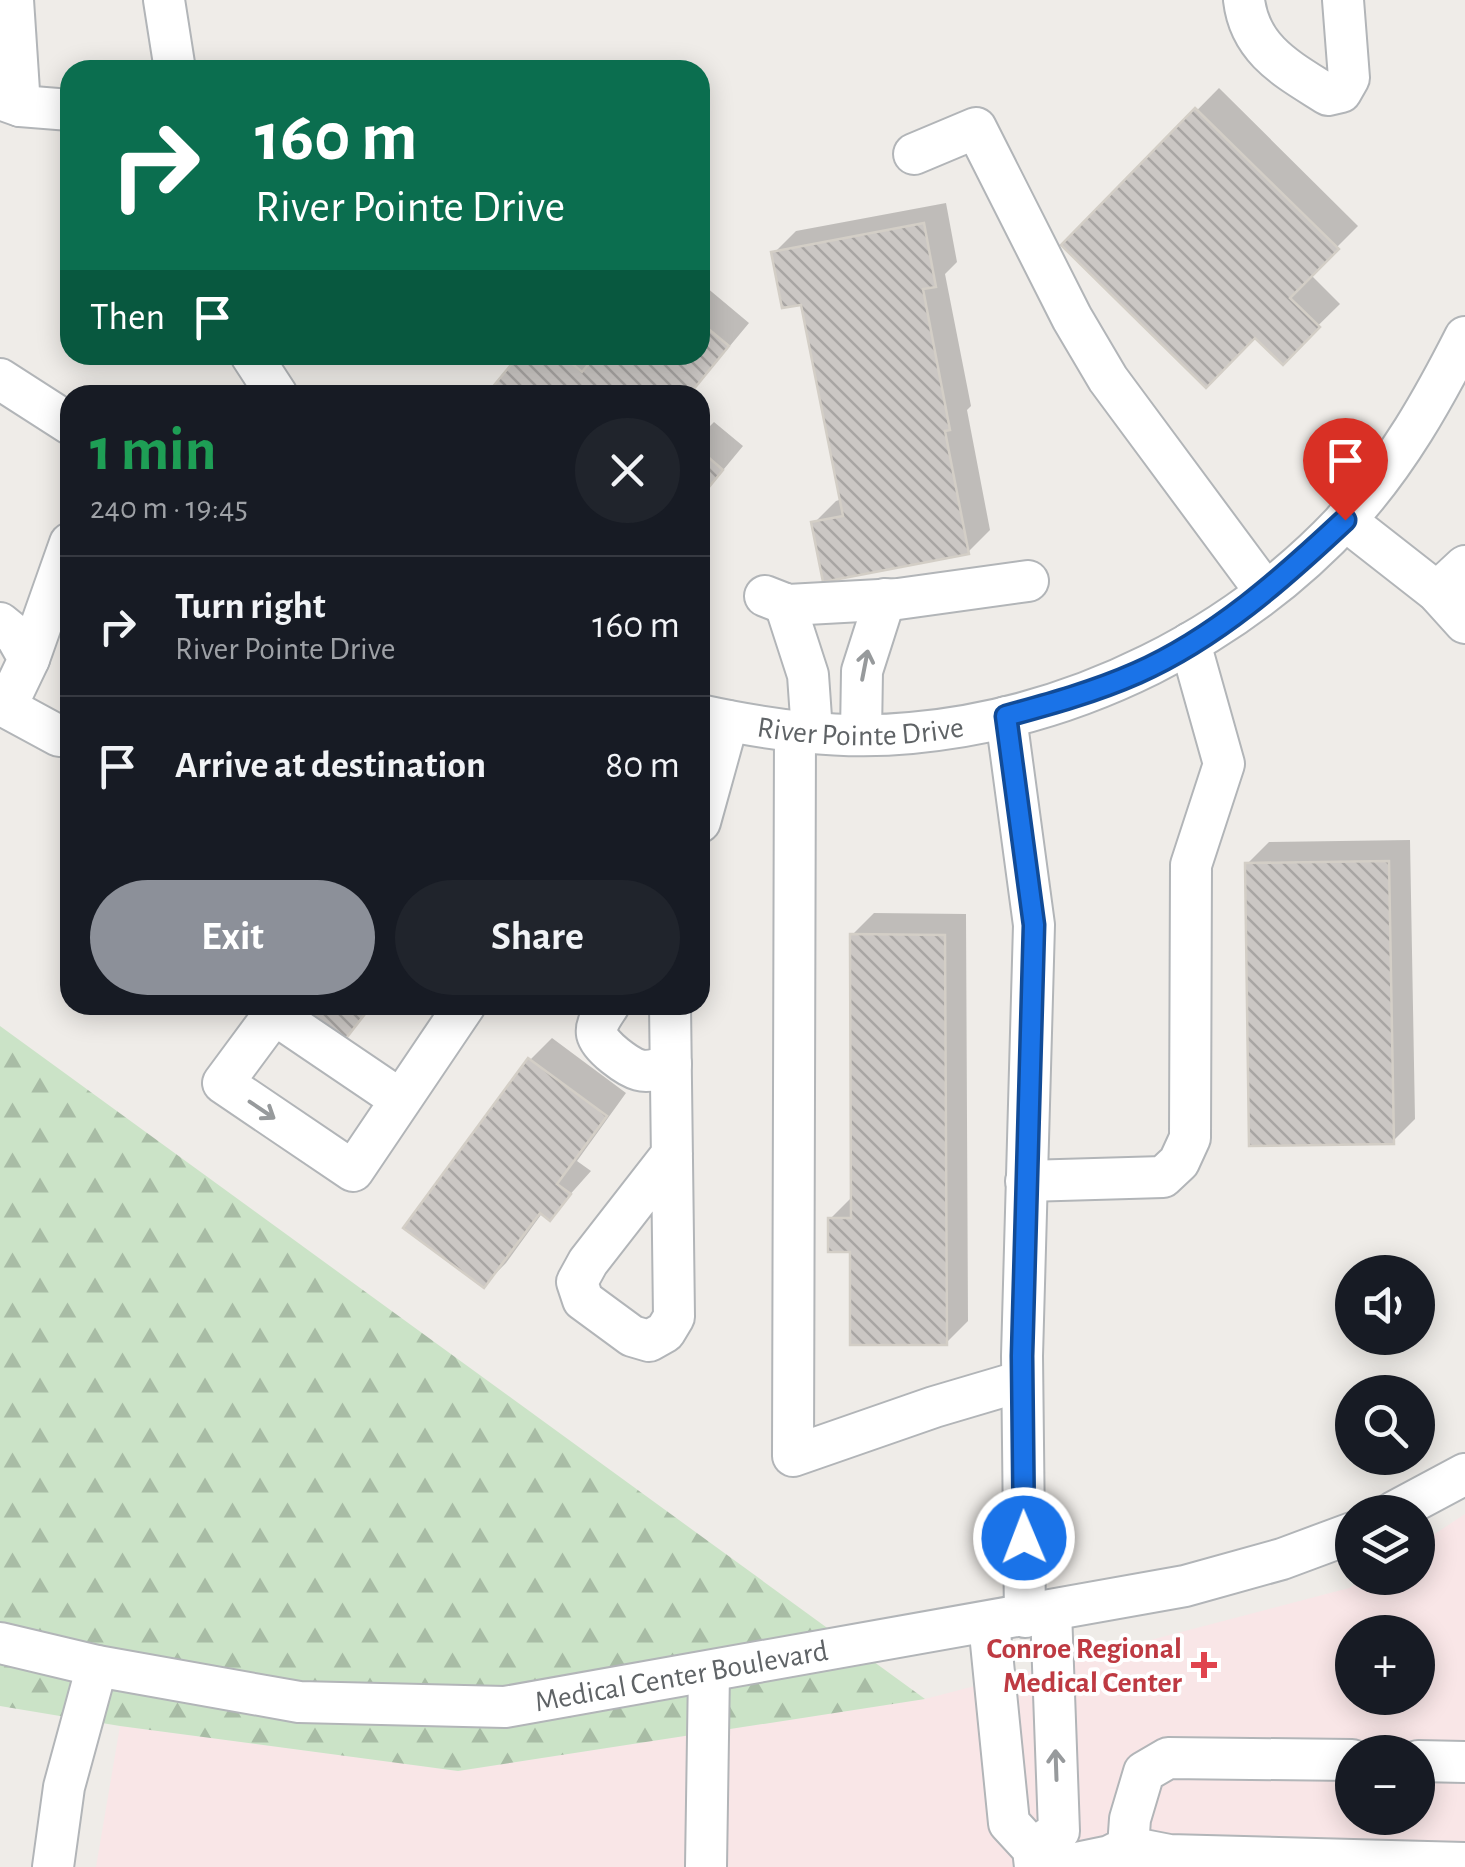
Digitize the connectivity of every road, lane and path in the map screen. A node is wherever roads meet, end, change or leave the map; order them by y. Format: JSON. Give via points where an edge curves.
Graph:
{"nodes":[{"id":1,"x":13,"y":0,"type":"edge"},
{"id":2,"x":164,"y":0,"type":"edge"},
{"id":3,"x":1244,"y":0,"type":"edge"},
{"id":4,"x":1343,"y":0,"type":"edge"},
{"id":5,"x":173,"y":60,"type":"edge"},
{"id":6,"x":10,"y":102,"type":"edge"},
{"id":7,"x":60,"y":109,"type":"edge"},
{"id":8,"x":914,"y":154,"type":"dead end"},
{"id":9,"x":1464,"y":341,"type":"edge"},
{"id":10,"x":0,"y":379,"type":"edge"},
{"id":11,"x":60,"y":418,"type":"edge"},
{"id":12,"x":1345,"y":520,"type":"junction"},
{"id":13,"x":60,"y":571,"type":"edge"},
{"id":14,"x":1451,"y":579,"type":"edge"},
{"id":15,"x":1028,"y":581,"type":"dead end"},
{"id":16,"x":1265,"y":591,"type":"junction"},
{"id":17,"x":885,"y":599,"type":"junction"},
{"id":18,"x":0,"y":623,"type":"edge"},
{"id":19,"x":1465,"y":623,"type":"edge"},
{"id":20,"x":1190,"y":644,"type":"junction"},
{"id":21,"x":28,"y":659,"type":"junction"},
{"id":22,"x":3,"y":706,"type":"edge"},
{"id":23,"x":1006,"y":716,"type":"junction"},
{"id":24,"x":714,"y":718,"type":"edge"},
{"id":25,"x":803,"y":732,"type":"junction"},
{"id":26,"x":861,"y":734,"type":"junction"},
{"id":27,"x":60,"y":736,"type":"edge"},
{"id":28,"x":710,"y":748,"type":"edge"},
{"id":29,"x":273,"y":1015,"type":"edge"},
{"id":30,"x":275,"y":1015,"type":"edge"},
{"id":31,"x":458,"y":1015,"type":"edge"},
{"id":32,"x":603,"y":1015,"type":"edge"},
{"id":33,"x":670,"y":1015,"type":"edge"},
{"id":34,"x":671,"y":1064,"type":"junction"},
{"id":35,"x":401,"y":1100,"type":"junction"},
{"id":36,"x":672,"y":1154,"type":"dead end"},
{"id":37,"x":1026,"y":1181,"type":"junction"},
{"id":38,"x":1022,"y":1382,"type":"junction"},
{"id":39,"x":1465,"y":1474,"type":"edge"},
{"id":40,"x":1426,"y":1495,"type":"edge"},
{"id":41,"x":1335,"y":1539,"type":"edge"},
{"id":42,"x":1022,"y":1617,"type":"junction"},
{"id":43,"x":0,"y":1643,"type":"edge"},
{"id":44,"x":97,"y":1666,"type":"junction"},
{"id":45,"x":710,"y":1672,"type":"junction"},
{"id":46,"x":1335,"y":1760,"type":"edge"},
{"id":47,"x":1435,"y":1761,"type":"edge"},
{"id":48,"x":1465,"y":1762,"type":"edge"},
{"id":49,"x":1128,"y":1847,"type":"junction"},
{"id":50,"x":1042,"y":1861,"type":"edge"},
{"id":51,"x":1465,"y":1864,"type":"edge"},
{"id":52,"x":53,"y":1867,"type":"edge"},
{"id":53,"x":706,"y":1867,"type":"edge"}],
"edges":[{"from":1,"to":6,"type":"street"},
{"from":2,"to":5,"type":"street"},
{"from":3,"to":4,"type":"street","via":[[1254,36],[1272,59],[1328,95],[1341,92],[1348,78]]},
{"from":6,"to":7,"type":"street"},
{"from":8,"to":16,"type":"street","via":[[976,128],[1108,379]]},
{"from":9,"to":12,"type":"street","name":"River Pointe Drive","via":[[1403,448]]},
{"from":10,"to":11,"type":"street"},
{"from":12,"to":14,"type":"street"},
{"from":12,"to":16,"type":"street","name":"River Pointe Drive"},
{"from":13,"to":21,"type":"street"},
{"from":14,"to":19,"type":"street"},
{"from":15,"to":17,"type":"street"},
{"from":16,"to":20,"type":"street","name":"River Pointe Drive"},
{"from":17,"to":25,"type":"street","via":[[775,600],[808,675]]},
{"from":26,"to":17,"type":"street","one_way":true,"via":[[862,671]]},
{"from":18,"to":21,"type":"street"},
{"from":20,"to":23,"type":"street","name":"River Pointe Drive","via":[[1076,698]]},
{"from":20,"to":37,"type":"street","via":[[1224,764],[1191,865],[1190,1138],[1164,1177]]},
{"from":21,"to":22,"type":"street"},
{"from":22,"to":27,"type":"street"},
{"from":23,"to":26,"type":"street","name":"River Pointe Drive","via":[[912,733]]},
{"from":23,"to":37,"type":"street","via":[[1034,925]]},
{"from":24,"to":25,"type":"street","name":"River Pointe Drive"},
{"from":24,"to":28,"type":"street"},
{"from":25,"to":26,"type":"street","name":"River Pointe Drive"},
{"from":25,"to":38,"type":"street","via":[[792,1456]]},
{"from":29,"to":35,"type":"street","one_way":true,"via":[[224,1083],[353,1170]]},
{"from":35,"to":30,"type":"street","one_way":true},
{"from":31,"to":35,"type":"street"},
{"from":32,"to":34,"type":"street","via":[[597,1035],[637,1070]]},
{"from":33,"to":34,"type":"street"},
{"from":34,"to":36,"type":"street"},
{"from":37,"to":38,"type":"street"},
{"from":38,"to":42,"type":"street"},
{"from":39,"to":40,"type":"street"},
{"from":41,"to":42,"type":"street","name":"Medical Center Boulevard","via":[[1185,1586]]},
{"from":42,"to":45,"type":"street","name":"Medical Center Boulevard"},
{"from":50,"to":42,"type":"street","one_way":true,"via":[[1058,1832]]},
{"from":42,"to":50,"type":"street","via":[[1010,1823]]},
{"from":43,"to":44,"type":"street","name":"Medical Center Boulevard"},
{"from":44,"to":45,"type":"street","name":"Medical Center Boulevard","via":[[299,1702],[505,1707]]},
{"from":44,"to":52,"type":"street","via":[[64,1787]]},
{"from":45,"to":53,"type":"street"},
{"from":46,"to":49,"type":"street","via":[[1168,1758],[1144,1772]]},
{"from":47,"to":48,"type":"street"},
{"from":49,"to":50,"type":"street","via":[[1110,1856]]},
{"from":49,"to":51,"type":"street","via":[[1169,1855]]}]}
